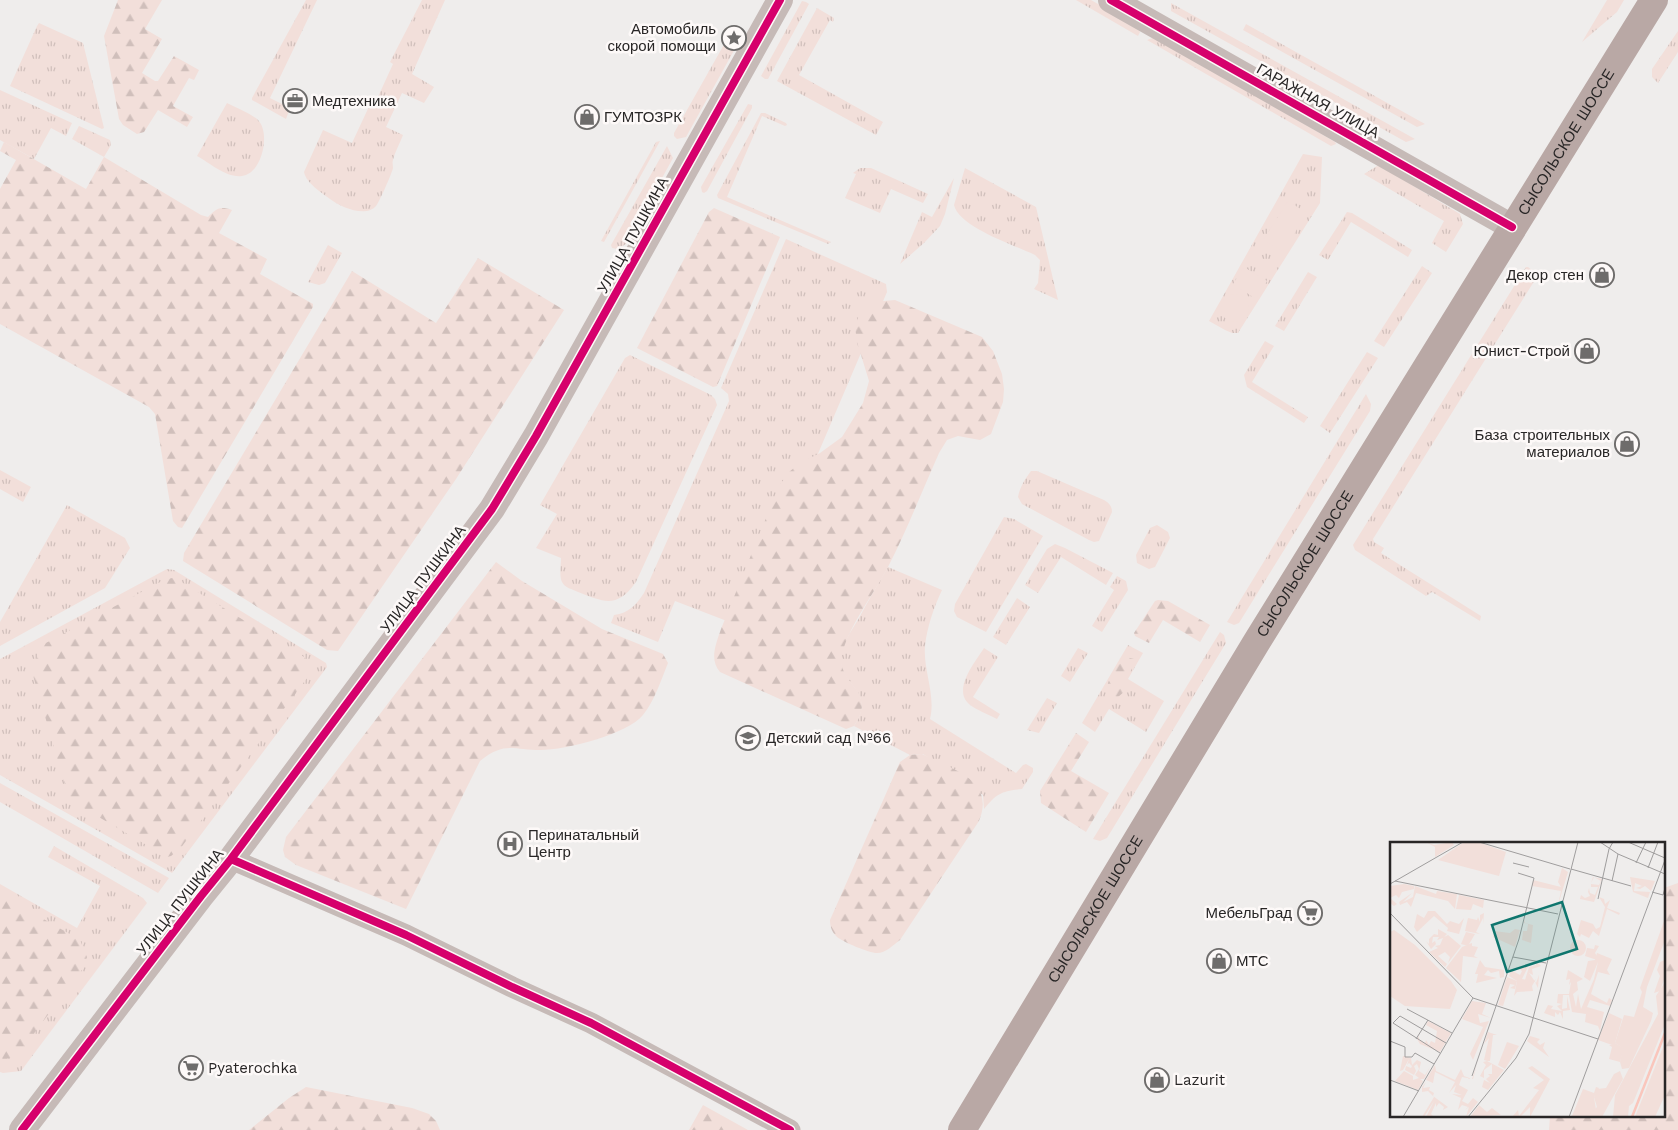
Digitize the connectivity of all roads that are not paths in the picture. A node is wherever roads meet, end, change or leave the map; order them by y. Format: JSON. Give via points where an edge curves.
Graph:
{"nodes":[{"id":1,"x":780,"y":0,"type":"edge"},
{"id":2,"x":1111,"y":0,"type":"edge"},
{"id":3,"x":1654,"y":0,"type":"edge"},
{"id":4,"x":1512,"y":227,"type":"junction"},
{"id":5,"x":231,"y":860,"type":"junction"},
{"id":6,"x":22,"y":1130,"type":"edge"},
{"id":7,"x":790,"y":1130,"type":"edge"},
{"id":8,"x":962,"y":1130,"type":"edge"}],
"edges":[{"from":1,"to":5,"type":"street","name":"УЛИЦА ПУШКИНА","via":[[492,509]]},
{"from":2,"to":4,"type":"street","name":"ГАРАЖНАЯ УЛИЦА"},
{"from":3,"to":4,"type":"main road","name":"СЫСОЛЬСКОЕ ШОССЕ"},
{"from":4,"to":8,"type":"main road","name":"СЫСОЛЬСКОЕ ШОССЕ"},
{"from":5,"to":6,"type":"street","name":"УЛИЦА ПУШКИНА"},
{"from":5,"to":7,"type":"street","via":[[406,935],[591,1023]]}]}
